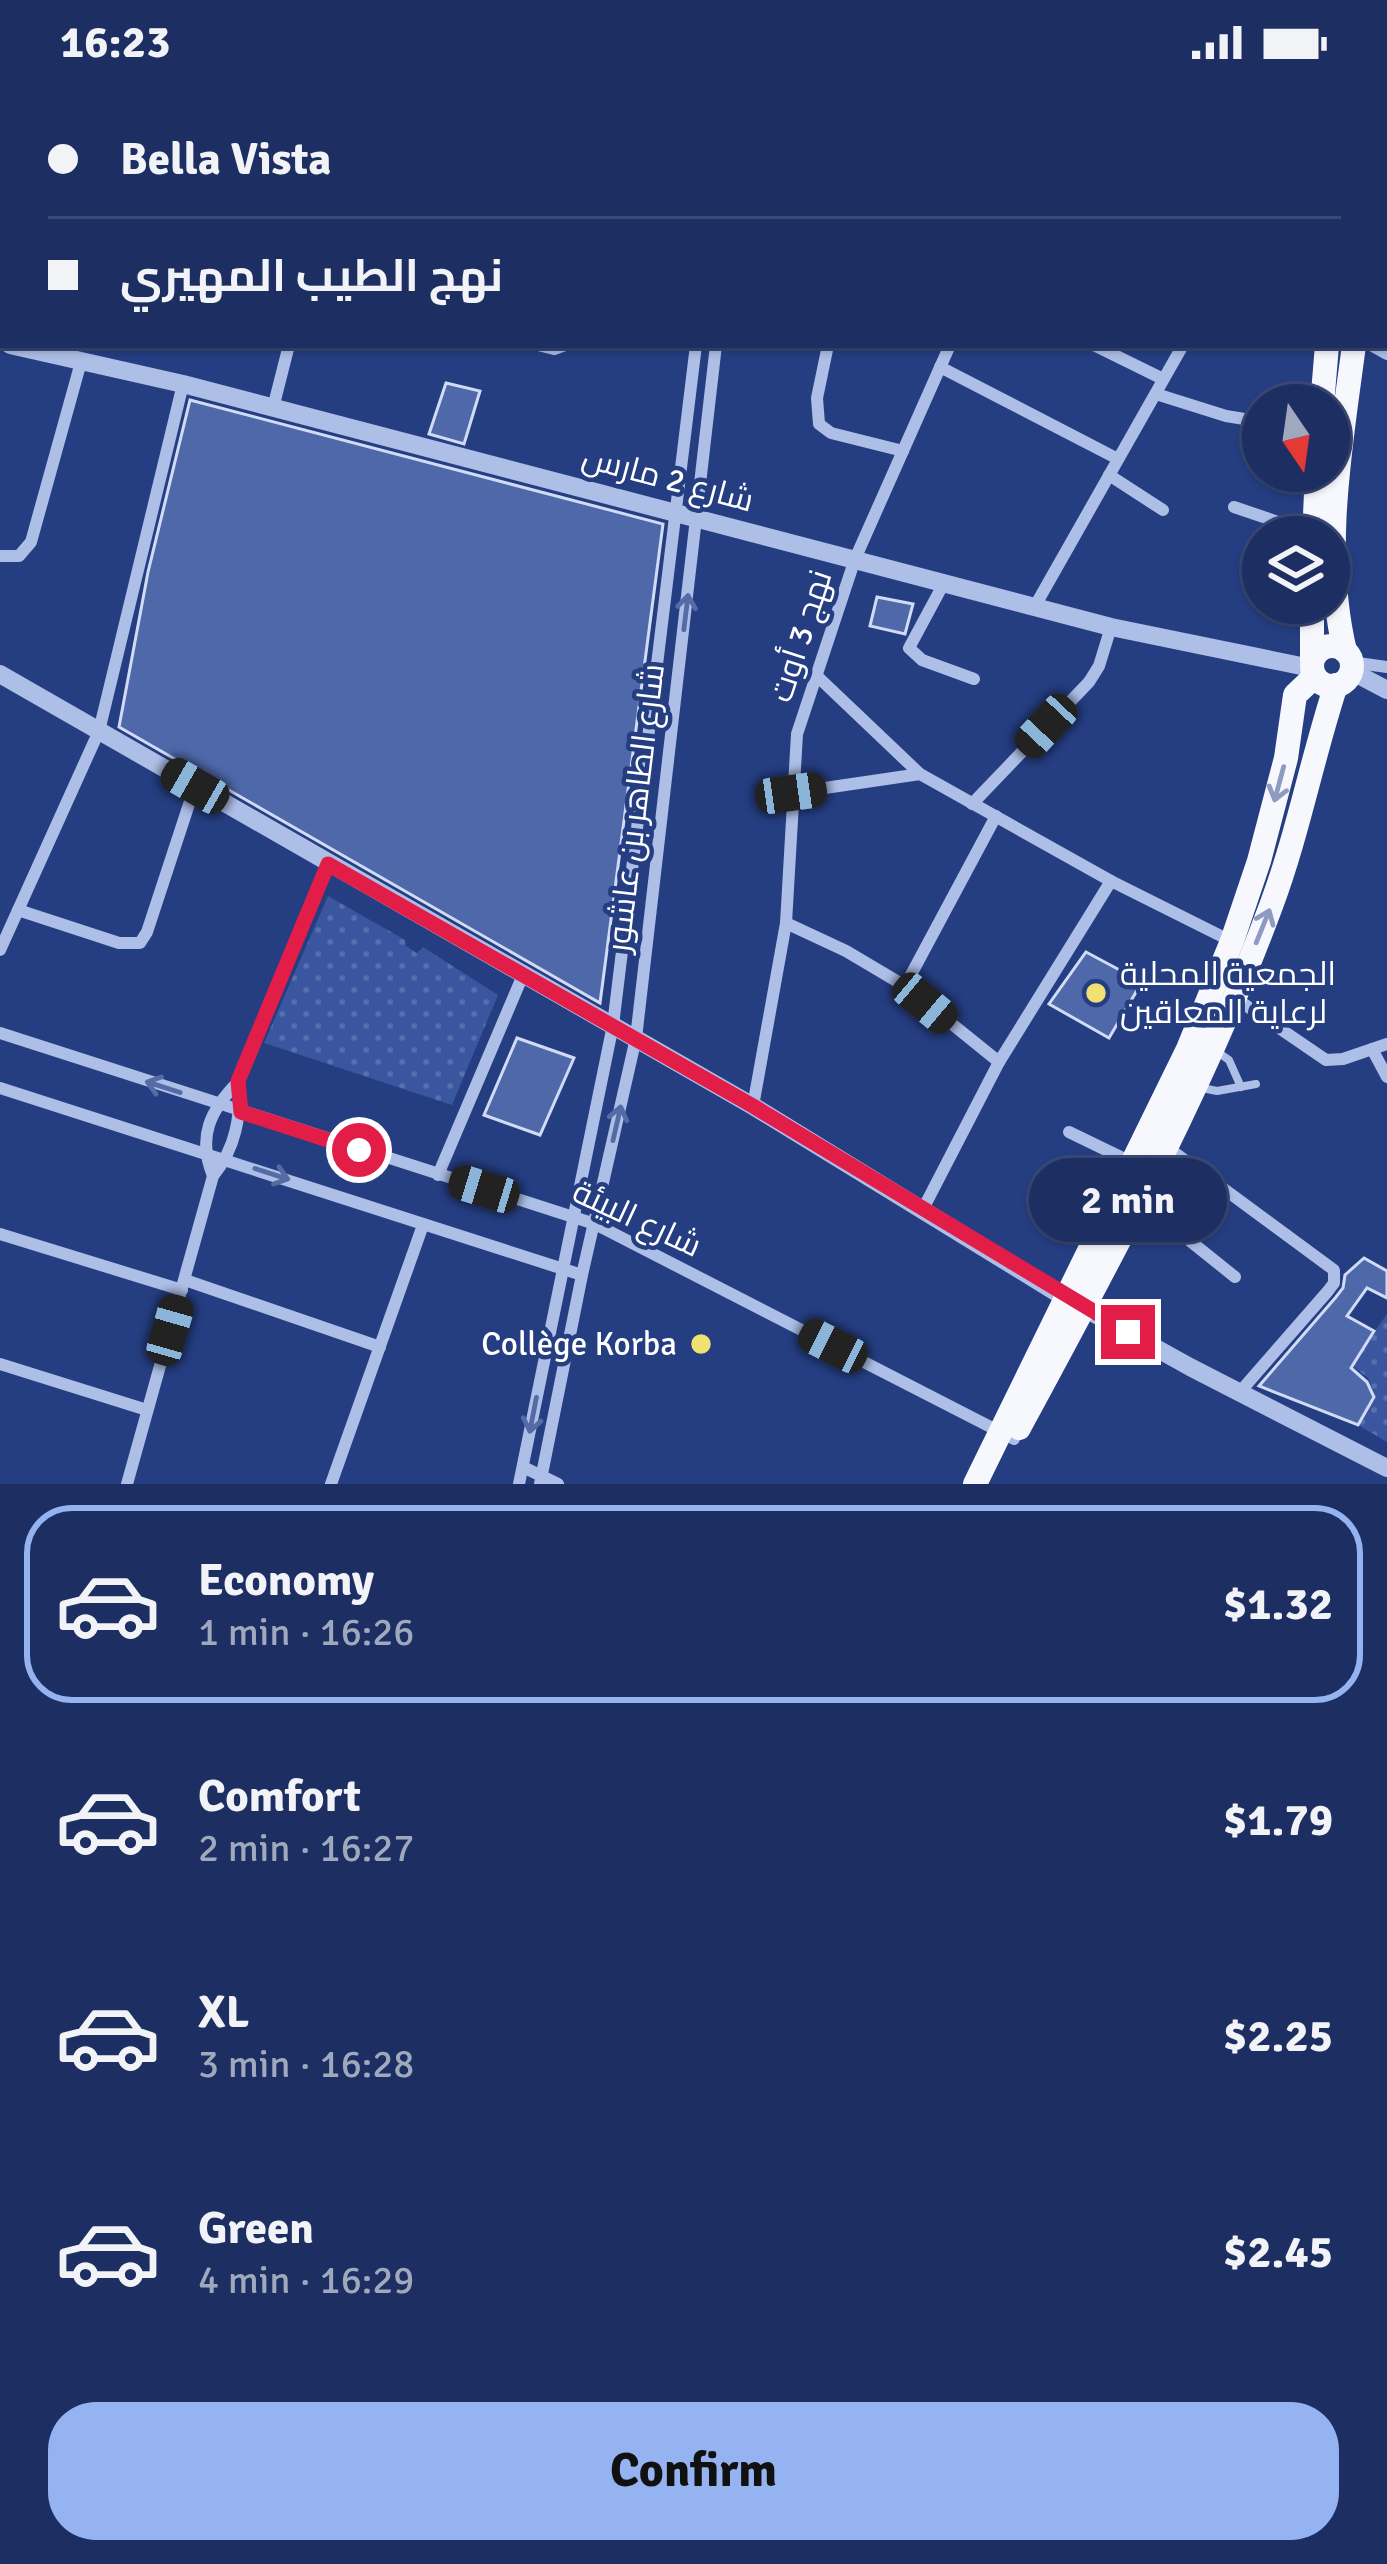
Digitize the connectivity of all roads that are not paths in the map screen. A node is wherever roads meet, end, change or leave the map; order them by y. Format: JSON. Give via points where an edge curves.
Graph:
{"nodes":[{"id":1,"x":21,"y":348,"type":"edge"},
{"id":2,"x":288,"y":348,"type":"edge"},
{"id":3,"x":696,"y":348,"type":"edge"},
{"id":4,"x":716,"y":348,"type":"edge"},
{"id":5,"x":827,"y":348,"type":"edge"},
{"id":6,"x":949,"y":348,"type":"edge"},
{"id":7,"x":1100,"y":348,"type":"edge"},
{"id":8,"x":1182,"y":348,"type":"edge"},
{"id":9,"x":1327,"y":348,"type":"edge"},
{"id":10,"x":1354,"y":348,"type":"edge"},
{"id":11,"x":81,"y":362,"type":"junction"},
{"id":12,"x":940,"y":367,"type":"junction"},
{"id":13,"x":1163,"y":379,"type":"junction"},
{"id":14,"x":183,"y":384,"type":"junction"},
{"id":15,"x":1324,"y":384,"type":"edge"},
{"id":16,"x":1156,"y":394,"type":"junction"},
{"id":17,"x":273,"y":408,"type":"junction"},
{"id":18,"x":1242,"y":419,"type":"edge"},
{"id":19,"x":904,"y":451,"type":"junction"},
{"id":20,"x":1118,"y":459,"type":"junction"},
{"id":21,"x":1109,"y":475,"type":"junction"},
{"id":22,"x":1234,"y":507,"type":"dead end"},
{"id":23,"x":1162,"y":510,"type":"dead end"},
{"id":24,"x":677,"y":512,"type":"junction"},
{"id":25,"x":1260,"y":516,"type":"edge"},
{"id":26,"x":697,"y":519,"type":"junction"},
{"id":27,"x":0,"y":556,"type":"edge"},
{"id":28,"x":855,"y":559,"type":"junction"},
{"id":29,"x":944,"y":583,"type":"junction"},
{"id":30,"x":1035,"y":606,"type":"junction"},
{"id":31,"x":1319,"y":624,"type":"edge"},
{"id":32,"x":1111,"y":627,"type":"junction"},
{"id":33,"x":1387,"y":667,"type":"edge"},
{"id":34,"x":1333,"y":669,"type":"junction"},
{"id":35,"x":0,"y":674,"type":"edge"},
{"id":36,"x":818,"y":677,"type":"junction"},
{"id":37,"x":974,"y":679,"type":"dead end"},
{"id":38,"x":1382,"y":688,"type":"edge"},
{"id":39,"x":99,"y":731,"type":"junction"},
{"id":40,"x":920,"y":774,"type":"junction"},
{"id":41,"x":195,"y":786,"type":"junction"},
{"id":42,"x":791,"y":793,"type":"junction"},
{"id":43,"x":972,"y":804,"type":"junction"},
{"id":44,"x":996,"y":816,"type":"junction"},
{"id":45,"x":328,"y":864,"type":"junction"},
{"id":46,"x":1111,"y":881,"type":"junction"},
{"id":47,"x":18,"y":910,"type":"junction"},
{"id":48,"x":786,"y":923,"type":"junction"},
{"id":49,"x":1232,"y":941,"type":"junction"},
{"id":50,"x":0,"y":950,"type":"edge"},
{"id":51,"x":523,"y":975,"type":"junction"},
{"id":52,"x":905,"y":986,"type":"junction"},
{"id":53,"x":1234,"y":998,"type":"junction"},
{"id":54,"x":613,"y":1025,"type":"junction"},
{"id":55,"x":0,"y":1033,"type":"edge"},
{"id":56,"x":637,"y":1038,"type":"junction"},
{"id":57,"x":1387,"y":1043,"type":"edge"},
{"id":58,"x":1213,"y":1048,"type":"junction"},
{"id":59,"x":1372,"y":1048,"type":"junction"},
{"id":60,"x":998,"y":1062,"type":"junction"},
{"id":61,"x":1387,"y":1077,"type":"edge"},
{"id":62,"x":238,"y":1081,"type":"junction"},
{"id":63,"x":1256,"y":1084,"type":"dead end"},
{"id":64,"x":1196,"y":1086,"type":"junction"},
{"id":65,"x":0,"y":1088,"type":"edge"},
{"id":66,"x":1241,"y":1088,"type":"junction"},
{"id":67,"x":216,"y":1104,"type":"junction"},
{"id":68,"x":753,"y":1106,"type":"junction"},
{"id":69,"x":241,"y":1112,"type":"junction"},
{"id":70,"x":1069,"y":1132,"type":"dead end"},
{"id":71,"x":1166,"y":1147,"type":"junction"},
{"id":72,"x":203,"y":1151,"type":"junction"},
{"id":73,"x":227,"y":1159,"type":"junction"},
{"id":74,"x":1134,"y":1163,"type":"junction"},
{"id":75,"x":438,"y":1175,"type":"junction"},
{"id":76,"x":213,"y":1176,"type":"junction"},
{"id":77,"x":1139,"y":1201,"type":"junction"},
{"id":78,"x":923,"y":1209,"type":"junction"},
{"id":79,"x":574,"y":1216,"type":"junction"},
{"id":80,"x":595,"y":1224,"type":"junction"},
{"id":81,"x":423,"y":1225,"type":"junction"},
{"id":82,"x":0,"y":1234,"type":"edge"},
{"id":83,"x":562,"y":1270,"type":"junction"},
{"id":84,"x":582,"y":1275,"type":"junction"},
{"id":85,"x":1235,"y":1277,"type":"dead end"},
{"id":86,"x":183,"y":1285,"type":"junction"},
{"id":87,"x":1075,"y":1302,"type":"junction"},
{"id":88,"x":380,"y":1347,"type":"junction"},
{"id":89,"x":0,"y":1364,"type":"edge"},
{"id":90,"x":1239,"y":1393,"type":"junction"},
{"id":91,"x":147,"y":1410,"type":"junction"},
{"id":92,"x":1007,"y":1435,"type":"junction"},
{"id":93,"x":523,"y":1467,"type":"junction"},
{"id":94,"x":1387,"y":1468,"type":"edge"},
{"id":95,"x":541,"y":1480,"type":"edge"},
{"id":96,"x":127,"y":1484,"type":"edge"},
{"id":97,"x":331,"y":1484,"type":"edge"},
{"id":98,"x":519,"y":1484,"type":"edge"},
{"id":99,"x":558,"y":1484,"type":"edge"},
{"id":100,"x":975,"y":1484,"type":"edge"},
{"id":101,"x":993,"y":1484,"type":"edge"}],
"edges":[{"from":1,"to":11,"type":"street","name":"شارع 2 مارس"},
{"from":2,"to":17,"type":"street"},
{"from":3,"to":24,"type":"street","name":"شارع الطاهر بن عاشور"},
{"from":4,"to":26,"type":"street","name":"شارع الطاهر بن عاشور"},
{"from":5,"to":19,"type":"street","via":[[817,398],[823,430]]},
{"from":6,"to":12,"type":"street","name":"نهج 3 أوت"},
{"from":7,"to":13,"type":"street"},
{"from":8,"to":13,"type":"street"},
{"from":9,"to":15,"type":"highway"},
{"from":10,"to":34,"type":"highway","via":[[1333,541]]},
{"from":11,"to":14,"type":"street","name":"شارع 2 مارس"},
{"from":11,"to":27,"type":"street","via":[[31,542],[20,556]]},
{"from":12,"to":19,"type":"street","name":"نهج 3 أوت"},
{"from":12,"to":20,"type":"street"},
{"from":13,"to":16,"type":"street"},
{"from":14,"to":17,"type":"street","name":"شارع 2 مارس"},
{"from":14,"to":39,"type":"street"},
{"from":16,"to":18,"type":"street"},
{"from":16,"to":20,"type":"street"},
{"from":17,"to":24,"type":"street","name":"شارع 2 مارس"},
{"from":19,"to":28,"type":"street","name":"نهج 3 أوت"},
{"from":20,"to":21,"type":"street"},
{"from":21,"to":23,"type":"street"},
{"from":21,"to":30,"type":"street"},
{"from":22,"to":25,"type":"street"},
{"from":24,"to":26,"type":"street","name":"شارع 2 مارس"},
{"from":24,"to":54,"type":"street","name":"شارع الطاهر بن عاشور"},
{"from":26,"to":28,"type":"street","name":"شارع 2 مارس"},
{"from":56,"to":26,"type":"street","name":"شارع الطاهر بن عاشور","one_way":true},
{"from":28,"to":29,"type":"street","name":"شارع 2 مارس"},
{"from":28,"to":36,"type":"street","name":"نهج 3 أوت"},
{"from":29,"to":30,"type":"street","name":"شارع 2 مارس"},
{"from":29,"to":37,"type":"street","via":[[909,648]]},
{"from":30,"to":32,"type":"street","name":"شارع 2 مارس"},
{"from":31,"to":34,"type":"highway"},
{"from":32,"to":34,"type":"street","name":"شارع 2 مارس"},
{"from":32,"to":43,"type":"street","via":[[1089,682]]},
{"from":33,"to":34,"type":"street"},
{"from":34,"to":38,"type":"street","name":"شارع 2 مارس"},
{"from":34,"to":49,"type":"highway","one_way":true,"via":[[1295,695],[1286,758]]},
{"from":53,"to":34,"type":"highway","one_way":true,"via":[[1285,865]]},
{"from":35,"to":39,"type":"street"},
{"from":36,"to":40,"type":"street"},
{"from":36,"to":42,"type":"street","name":"نهج 3 أوت","via":[[797,734]]},
{"from":39,"to":41,"type":"street"},
{"from":39,"to":47,"type":"street"},
{"from":40,"to":42,"type":"street"},
{"from":40,"to":43,"type":"street"},
{"from":41,"to":45,"type":"street"},
{"from":41,"to":47,"type":"street","via":[[140,943]]},
{"from":42,"to":48,"type":"street","name":"نهج 3 أوت"},
{"from":43,"to":44,"type":"street"},
{"from":44,"to":46,"type":"street"},
{"from":44,"to":52,"type":"street"},
{"from":45,"to":51,"type":"street"},
{"from":45,"to":62,"type":"street"},
{"from":46,"to":49,"type":"street"},
{"from":46,"to":60,"type":"street"},
{"from":47,"to":50,"type":"street"},
{"from":48,"to":52,"type":"street"},
{"from":48,"to":68,"type":"street","name":"نهج 3 أوت"},
{"from":49,"to":74,"type":"highway"},
{"from":51,"to":54,"type":"street"},
{"from":51,"to":75,"type":"street"},
{"from":52,"to":60,"type":"street"},
{"from":53,"to":58,"type":"highway"},
{"from":53,"to":59,"type":"street","via":[[1326,1060]]},
{"from":54,"to":56,"type":"street"},
{"from":54,"to":79,"type":"street","name":"شارع الطاهر بن عاشور"},
{"from":67,"to":55,"type":"street","name":"شارع البيئة","one_way":true},
{"from":56,"to":68,"type":"street"},
{"from":80,"to":56,"type":"street","name":"شارع الطاهر بن عاشور","one_way":true},
{"from":57,"to":59,"type":"street"},
{"from":58,"to":64,"type":"highway"},
{"from":58,"to":66,"type":"lane","via":[[1229,1060]]},
{"from":59,"to":61,"type":"street"},
{"from":60,"to":78,"type":"street"},
{"from":62,"to":67,"type":"street"},
{"from":62,"to":69,"type":"street"},
{"from":63,"to":66,"type":"lane"},
{"from":64,"to":66,"type":"lane"},
{"from":64,"to":71,"type":"highway"},
{"from":65,"to":72,"type":"street"},
{"from":67,"to":69,"type":"street","name":"شارع البيئة"},
{"from":67,"to":72,"type":"street"},
{"from":68,"to":78,"type":"street"},
{"from":69,"to":73,"type":"street"},
{"from":69,"to":75,"type":"street","name":"شارع البيئة"},
{"from":70,"to":74,"type":"street"},
{"from":71,"to":77,"type":"highway"},
{"from":71,"to":90,"type":"street","via":[[1334,1270],[1328,1291]]},
{"from":72,"to":73,"type":"street"},
{"from":72,"to":76,"type":"street"},
{"from":73,"to":76,"type":"street"},
{"from":73,"to":81,"type":"street","one_way":true},
{"from":74,"to":87,"type":"highway"},
{"from":75,"to":79,"type":"street","name":"شارع البيئة"},
{"from":76,"to":86,"type":"street"},
{"from":77,"to":85,"type":"street"},
{"from":77,"to":87,"type":"highway"},
{"from":78,"to":87,"type":"street"},
{"from":79,"to":80,"type":"street","name":"شارع البيئة"},
{"from":79,"to":83,"type":"street","name":"شارع الطاهر بن عاشور"},
{"from":80,"to":84,"type":"street","name":"شارع الطاهر بن عاشور"},
{"from":80,"to":92,"type":"street","name":"شارع البيئة"},
{"from":81,"to":83,"type":"street"},
{"from":81,"to":88,"type":"street"},
{"from":82,"to":86,"type":"street"},
{"from":83,"to":84,"type":"street"},
{"from":83,"to":93,"type":"street","name":"شارع الطاهر بن عاشور","one_way":true},
{"from":84,"to":95,"type":"street","name":"شارع الطاهر بن عاشور"},
{"from":86,"to":88,"type":"street"},
{"from":86,"to":91,"type":"street"},
{"from":87,"to":90,"type":"street"},
{"from":87,"to":92,"type":"highway"},
{"from":88,"to":97,"type":"street"},
{"from":89,"to":91,"type":"street"},
{"from":90,"to":94,"type":"street"},
{"from":91,"to":96,"type":"street"},
{"from":92,"to":100,"type":"highway"},
{"from":92,"to":101,"type":"highway"},
{"from":93,"to":95,"type":"street"},
{"from":93,"to":98,"type":"street","name":"شارع الطاهر بن عاشور"},
{"from":95,"to":99,"type":"street"}]}
